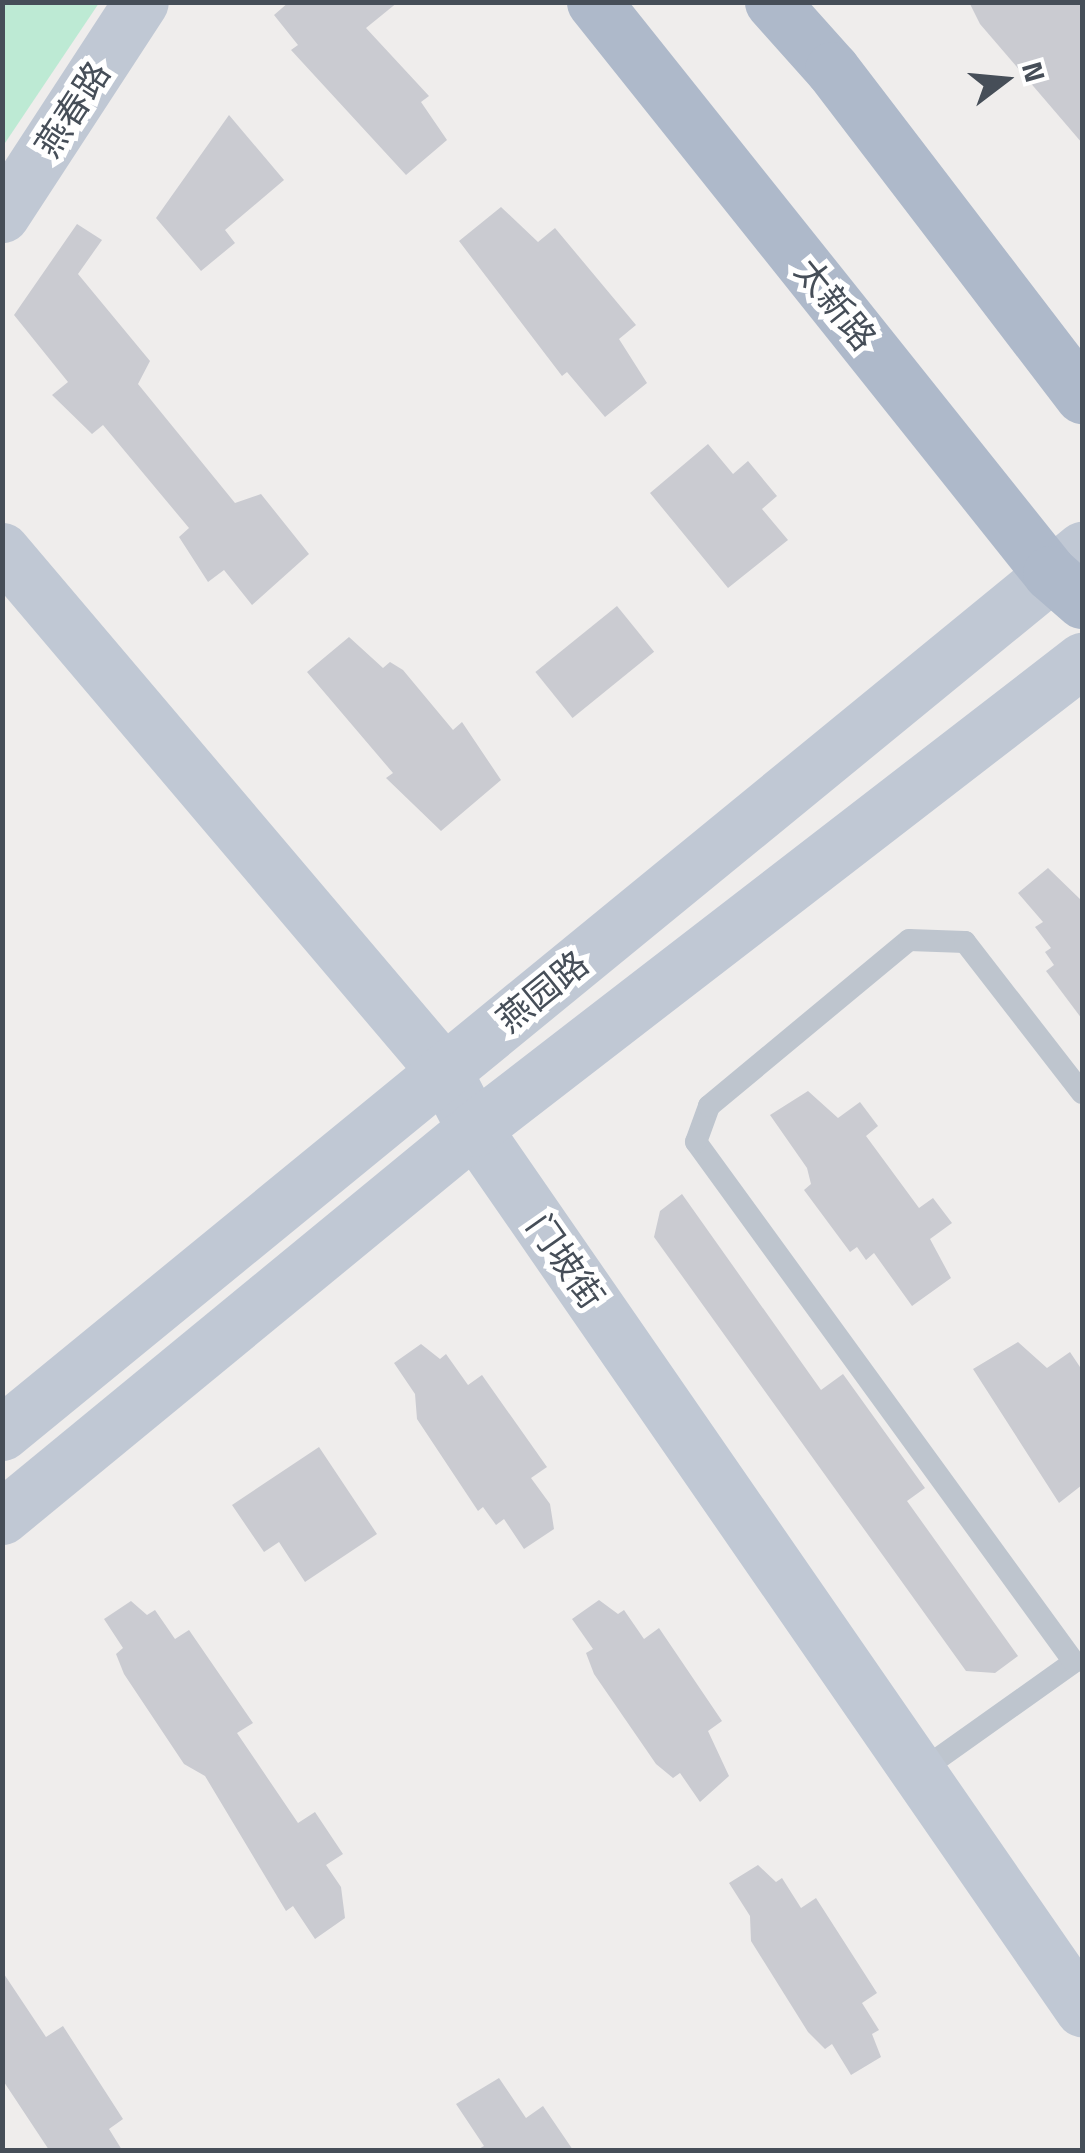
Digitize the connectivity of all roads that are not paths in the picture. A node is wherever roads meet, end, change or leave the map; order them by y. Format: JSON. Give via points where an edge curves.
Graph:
{"nodes":[{"id":1,"x":141,"y":2,"type":"edge"},
{"id":2,"x":594,"y":2,"type":"edge"},
{"id":3,"x":772,"y":2,"type":"edge"},
{"id":4,"x":2,"y":215,"type":"edge"},
{"id":5,"x":1082,"y":396,"type":"edge"},
{"id":6,"x":2,"y":550,"type":"edge"},
{"id":7,"x":1072,"y":574,"type":"edge"},
{"id":8,"x":1082,"y":660,"type":"edge"},
{"id":9,"x":444,"y":1071,"type":"junction"},
{"id":10,"x":1082,"y":1093,"type":"edge"},
{"id":11,"x":474,"y":1129,"type":"junction"},
{"id":12,"x":2,"y":1434,"type":"edge"},
{"id":13,"x":2,"y":1517,"type":"edge"},
{"id":14,"x":1078,"y":1668,"type":"edge"},
{"id":15,"x":922,"y":1770,"type":"junction"},
{"id":16,"x":1082,"y":2009,"type":"edge"}],
"edges":[{"from":1,"to":4,"type":"main road","name":"燕春路"},
{"from":2,"to":7,"type":"main road","name":"太新路"},
{"from":3,"to":5,"type":"main road","via":[[832,69]]},
{"from":6,"to":9,"type":"main road","name":"门坡街"},
{"from":7,"to":9,"type":"main road","name":"燕园路"},
{"from":8,"to":11,"type":"main road","name":"燕园路"},
{"from":9,"to":11,"type":"main road","name":"门坡街"},
{"from":9,"to":12,"type":"main road","name":"燕园路"},
{"from":10,"to":14,"type":"lane","via":[[966,942],[910,940],[708,1106],[696,1142]]},
{"from":11,"to":13,"type":"main road","name":"燕园路"},
{"from":11,"to":15,"type":"main road","name":"门坡街"},
{"from":14,"to":15,"type":"lane"},
{"from":15,"to":16,"type":"main road","name":"门坡街"}]}
